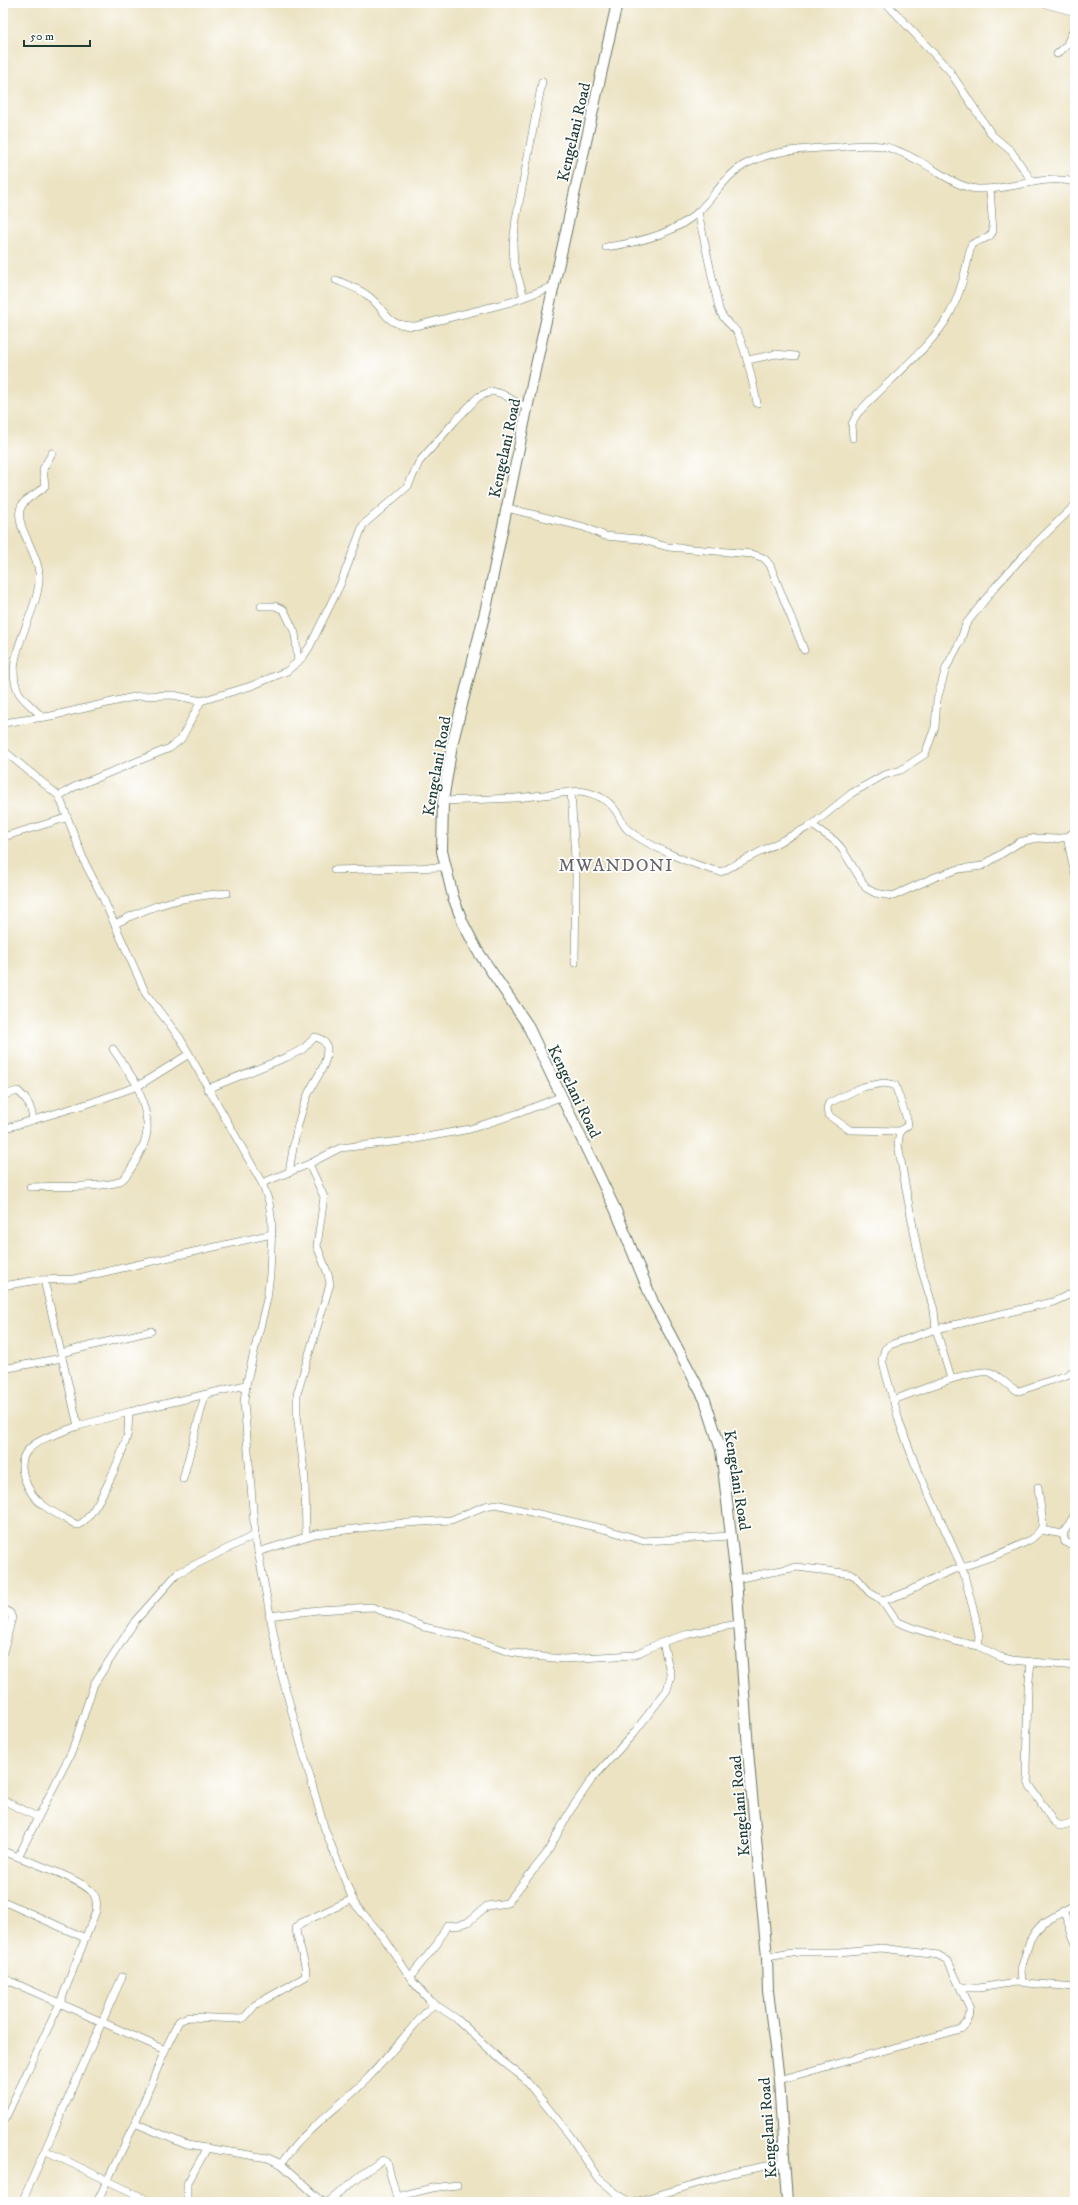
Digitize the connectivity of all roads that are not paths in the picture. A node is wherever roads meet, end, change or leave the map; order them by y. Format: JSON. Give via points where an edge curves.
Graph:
{"nodes":[{"id":1,"x":617,"y":3,"type":"edge"},
{"id":2,"x":886,"y":3,"type":"edge"},
{"id":3,"x":1042,"y":3,"type":"edge"},
{"id":4,"x":1075,"y":12,"type":"edge"},
{"id":5,"x":1075,"y":27,"type":"edge"},
{"id":6,"x":1057,"y":54,"type":"dead end"},
{"id":7,"x":542,"y":82,"type":"dead end"},
{"id":8,"x":1032,"y":181,"type":"junction"},
{"id":9,"x":1075,"y":182,"type":"edge"},
{"id":10,"x":990,"y":189,"type":"junction"},
{"id":11,"x":698,"y":212,"type":"junction"},
{"id":12,"x":606,"y":247,"type":"dead end"},
{"id":13,"x":336,"y":280,"type":"dead end"},
{"id":14,"x":554,"y":286,"type":"junction"},
{"id":15,"x":524,"y":297,"type":"junction"},
{"id":16,"x":795,"y":356,"type":"dead end"},
{"id":17,"x":748,"y":360,"type":"junction"},
{"id":18,"x":756,"y":403,"type":"dead end"},
{"id":19,"x":527,"y":408,"type":"junction"},
{"id":20,"x":853,"y":438,"type":"dead end"},
{"id":21,"x":52,"y":453,"type":"dead end"},
{"id":22,"x":1075,"y":505,"type":"edge"},
{"id":23,"x":507,"y":508,"type":"junction"},
{"id":24,"x":261,"y":606,"type":"dead end"},
{"id":25,"x":804,"y":650,"type":"dead end"},
{"id":26,"x":298,"y":662,"type":"junction"},
{"id":27,"x":201,"y":701,"type":"junction"},
{"id":28,"x":42,"y":717,"type":"junction"},
{"id":29,"x":3,"y":723,"type":"edge"},
{"id":30,"x":3,"y":750,"type":"edge"},
{"id":31,"x":571,"y":792,"type":"junction"},
{"id":32,"x":59,"y":796,"type":"junction"},
{"id":33,"x":443,"y":801,"type":"junction"},
{"id":34,"x":66,"y":818,"type":"junction"},
{"id":35,"x":812,"y":825,"type":"junction"},
{"id":36,"x":1075,"y":831,"type":"edge"},
{"id":37,"x":3,"y":837,"type":"edge"},
{"id":38,"x":1067,"y":837,"type":"junction"},
{"id":39,"x":444,"y":867,"type":"junction"},
{"id":40,"x":334,"y":870,"type":"dead end"},
{"id":41,"x":1075,"y":875,"type":"edge"},
{"id":42,"x":227,"y":893,"type":"dead end"},
{"id":43,"x":115,"y":924,"type":"junction"},
{"id":44,"x":575,"y":963,"type":"dead end"},
{"id":45,"x":113,"y":1049,"type":"dead end"},
{"id":46,"x":189,"y":1054,"type":"junction"},
{"id":47,"x":138,"y":1086,"type":"junction"},
{"id":48,"x":208,"y":1089,"type":"junction"},
{"id":49,"x":3,"y":1095,"type":"edge"},
{"id":50,"x":560,"y":1097,"type":"junction"},
{"id":51,"x":33,"y":1120,"type":"junction"},
{"id":52,"x":3,"y":1129,"type":"edge"},
{"id":53,"x":900,"y":1131,"type":"junction"},
{"id":54,"x":309,"y":1164,"type":"junction"},
{"id":55,"x":289,"y":1173,"type":"junction"},
{"id":56,"x":262,"y":1183,"type":"junction"},
{"id":57,"x":30,"y":1187,"type":"dead end"},
{"id":58,"x":272,"y":1234,"type":"junction"},
{"id":59,"x":44,"y":1280,"type":"junction"},
{"id":60,"x":3,"y":1286,"type":"edge"},
{"id":61,"x":1075,"y":1292,"type":"edge"},
{"id":62,"x":936,"y":1329,"type":"junction"},
{"id":63,"x":150,"y":1331,"type":"dead end"},
{"id":64,"x":61,"y":1355,"type":"junction"},
{"id":65,"x":3,"y":1369,"type":"edge"},
{"id":66,"x":1075,"y":1370,"type":"edge"},
{"id":67,"x":952,"y":1379,"type":"junction"},
{"id":68,"x":246,"y":1384,"type":"junction"},
{"id":69,"x":205,"y":1395,"type":"junction"},
{"id":70,"x":894,"y":1400,"type":"junction"},
{"id":71,"x":129,"y":1412,"type":"junction"},
{"id":72,"x":78,"y":1426,"type":"junction"},
{"id":73,"x":183,"y":1479,"type":"dead end"},
{"id":74,"x":1038,"y":1487,"type":"dead end"},
{"id":75,"x":1075,"y":1514,"type":"edge"},
{"id":76,"x":1041,"y":1530,"type":"junction"},
{"id":77,"x":1063,"y":1534,"type":"junction"},
{"id":78,"x":255,"y":1535,"type":"junction"},
{"id":79,"x":306,"y":1536,"type":"junction"},
{"id":80,"x":731,"y":1536,"type":"junction"},
{"id":81,"x":1075,"y":1546,"type":"edge"},
{"id":82,"x":258,"y":1552,"type":"junction"},
{"id":83,"x":962,"y":1567,"type":"junction"},
{"id":84,"x":736,"y":1579,"type":"junction"},
{"id":85,"x":882,"y":1600,"type":"junction"},
{"id":86,"x":3,"y":1608,"type":"edge"},
{"id":87,"x":269,"y":1616,"type":"junction"},
{"id":88,"x":738,"y":1624,"type":"junction"},
{"id":89,"x":663,"y":1643,"type":"junction"},
{"id":90,"x":978,"y":1646,"type":"junction"},
{"id":91,"x":3,"y":1652,"type":"edge"},
{"id":92,"x":1031,"y":1662,"type":"junction"},
{"id":93,"x":1075,"y":1666,"type":"edge"},
{"id":94,"x":3,"y":1800,"type":"edge"},
{"id":95,"x":37,"y":1817,"type":"junction"},
{"id":96,"x":1075,"y":1822,"type":"edge"},
{"id":97,"x":3,"y":1851,"type":"edge"},
{"id":98,"x":18,"y":1857,"type":"junction"},
{"id":99,"x":353,"y":1899,"type":"junction"},
{"id":100,"x":3,"y":1901,"type":"edge"},
{"id":101,"x":1075,"y":1904,"type":"edge"},
{"id":102,"x":1063,"y":1911,"type":"junction"},
{"id":103,"x":85,"y":1938,"type":"junction"},
{"id":104,"x":1075,"y":1942,"type":"edge"},
{"id":105,"x":767,"y":1957,"type":"junction"},
{"id":106,"x":122,"y":1977,"type":"dead end"},
{"id":107,"x":3,"y":1978,"type":"edge"},
{"id":108,"x":410,"y":1978,"type":"junction"},
{"id":109,"x":1022,"y":1982,"type":"junction"},
{"id":110,"x":1075,"y":1987,"type":"edge"},
{"id":111,"x":962,"y":1988,"type":"junction"},
{"id":112,"x":60,"y":2003,"type":"junction"},
{"id":113,"x":434,"y":2004,"type":"junction"},
{"id":114,"x":103,"y":2021,"type":"junction"},
{"id":115,"x":164,"y":2050,"type":"junction"},
{"id":116,"x":779,"y":2080,"type":"junction"},
{"id":117,"x":3,"y":2123,"type":"edge"},
{"id":118,"x":135,"y":2123,"type":"junction"},
{"id":119,"x":207,"y":2148,"type":"junction"},
{"id":120,"x":46,"y":2151,"type":"junction"},
{"id":121,"x":784,"y":2162,"type":"junction"},
{"id":122,"x":281,"y":2164,"type":"junction"},
{"id":123,"x":106,"y":2181,"type":"junction"},
{"id":124,"x":457,"y":2185,"type":"dead end"},
{"id":125,"x":397,"y":2200,"type":"edge"},
{"id":126,"x":22,"y":2202,"type":"edge"},
{"id":127,"x":97,"y":2202,"type":"edge"},
{"id":128,"x":152,"y":2202,"type":"edge"},
{"id":129,"x":187,"y":2202,"type":"edge"},
{"id":130,"x":323,"y":2202,"type":"edge"},
{"id":131,"x":328,"y":2202,"type":"edge"},
{"id":132,"x":627,"y":2202,"type":"edge"},
{"id":133,"x":635,"y":2202,"type":"edge"},
{"id":134,"x":787,"y":2202,"type":"edge"}],
"edges":[{"from":1,"to":14,"type":"main road","name":"Kengelani Road"},
{"from":2,"to":8,"type":"street","via":[[948,70],[992,135],[1011,151]]},
{"from":3,"to":4,"type":"street"},
{"from":5,"to":6,"type":"street","via":[[1066,46]]},
{"from":7,"to":15,"type":"street","via":[[513,245],[514,264]]},
{"from":8,"to":9,"type":"street","via":[[1063,179]]},
{"from":8,"to":10,"type":"street"},
{"from":10,"to":11,"type":"street","via":[[975,189],[958,184],[916,159],[878,146],[786,150],[748,162],[732,174]]},
{"from":10,"to":20,"type":"street","via":[[993,231],[990,236],[971,245],[960,293],[948,316],[910,362],[857,414],[852,424]]},
{"from":11,"to":12,"type":"street","via":[[684,222],[656,235],[629,244]]},
{"from":11,"to":17,"type":"street","via":[[721,315],[738,334]]},
{"from":13,"to":15,"type":"street","via":[[367,295],[392,322],[402,326],[416,326]]},
{"from":14,"to":15,"type":"street"},
{"from":14,"to":19,"type":"main road","name":"Kengelani Road"},
{"from":16,"to":17,"type":"street","via":[[776,354]]},
{"from":17,"to":18,"type":"street"},
{"from":19,"to":23,"type":"main road","name":"Kengelani Road"},
{"from":19,"to":26,"type":"street","via":[[492,391],[478,397],[455,421],[419,462],[408,486],[362,527],[333,599],[307,652]]},
{"from":21,"to":28,"type":"street","via":[[43,469],[46,486],[22,504],[19,513],[38,564],[39,582],[34,607],[18,645],[14,673],[20,693]]},
{"from":22,"to":35,"type":"street","via":[[1025,554],[966,624],[946,668],[937,700],[935,727],[925,754],[901,770],[884,775],[852,793]]},
{"from":23,"to":25,"type":"street","via":[[584,527],[605,536],[639,538],[668,547],[742,553],[764,558],[770,565]]},
{"from":23,"to":33,"type":"main road","name":"Kengelani Road","via":[[480,634],[452,745]]},
{"from":24,"to":26,"type":"street","via":[[275,606],[284,610],[295,633]]},
{"from":26,"to":27,"type":"street","via":[[269,680]]},
{"from":27,"to":28,"type":"street","via":[[173,695],[138,696]]},
{"from":27,"to":32,"type":"street","via":[[181,739],[170,748],[74,787]]},
{"from":28,"to":29,"type":"street"},
{"from":30,"to":32,"type":"street"},
{"from":31,"to":33,"type":"street","via":[[516,798]]},
{"from":31,"to":35,"type":"street","via":[[580,791],[601,797],[611,804],[624,825],[633,832],[666,851],[722,872]]},
{"from":31,"to":44,"type":"street","via":[[576,875]]},
{"from":32,"to":34,"type":"street"},
{"from":33,"to":39,"type":"main road","name":"Kengelani Road","via":[[441,842]]},
{"from":34,"to":37,"type":"street"},
{"from":34,"to":43,"type":"street"},
{"from":35,"to":38,"type":"street","via":[[842,849],[866,888],[893,896],[935,877],[959,869],[982,866],[1024,840]]},
{"from":36,"to":38,"type":"street"},
{"from":38,"to":41,"type":"street"},
{"from":39,"to":40,"type":"street"},
{"from":39,"to":50,"type":"main road","name":"Kengelani Road","via":[[453,897],[469,934],[520,1012]]},
{"from":42,"to":43,"type":"street","via":[[168,902]]},
{"from":43,"to":46,"type":"street","via":[[146,994],[166,1018]]},
{"from":45,"to":47,"type":"street"},
{"from":46,"to":47,"type":"street"},
{"from":46,"to":48,"type":"street"},
{"from":47,"to":51,"type":"street"},
{"from":47,"to":57,"type":"street","via":[[146,1115],[148,1135],[141,1152],[123,1179],[109,1184]]},
{"from":48,"to":55,"type":"street","via":[[287,1057],[303,1049],[315,1037],[325,1043],[328,1049],[326,1061],[307,1096],[296,1127]]},
{"from":48,"to":56,"type":"street"},
{"from":49,"to":51,"type":"street","via":[[18,1091],[32,1107]]},
{"from":50,"to":54,"type":"street","via":[[470,1129],[403,1141],[349,1146]]},
{"from":50,"to":80,"type":"main road","name":"Kengelani Road","via":[[616,1211],[653,1302],[681,1352],[712,1418],[721,1450]]},
{"from":51,"to":52,"type":"street"},
{"from":53,"to":53,"type":"street","via":[[908,1123],[893,1084],[862,1087],[828,1104],[828,1115],[847,1129]]},
{"from":53,"to":62,"type":"street","via":[[898,1144],[907,1195],[921,1268],[934,1310]]},
{"from":54,"to":55,"type":"street"},
{"from":54,"to":79,"type":"street","via":[[324,1197],[317,1246],[330,1284],[297,1394],[296,1414],[305,1479]]},
{"from":55,"to":56,"type":"street"},
{"from":56,"to":58,"type":"street","via":[[271,1211]]},
{"from":58,"to":59,"type":"street","via":[[81,1277]]},
{"from":58,"to":68,"type":"street","via":[[267,1299]]},
{"from":59,"to":60,"type":"street"},
{"from":59,"to":64,"type":"street"},
{"from":61,"to":62,"type":"street","via":[[1053,1302]]},
{"from":62,"to":67,"type":"street"},
{"from":62,"to":70,"type":"street","via":[[890,1345],[886,1349],[882,1360]]},
{"from":63,"to":64,"type":"street"},
{"from":64,"to":65,"type":"street"},
{"from":64,"to":72,"type":"street"},
{"from":66,"to":67,"type":"street","via":[[1019,1391],[989,1372]]},
{"from":67,"to":70,"type":"street"},
{"from":68,"to":69,"type":"street"},
{"from":68,"to":78,"type":"street","via":[[244,1402]]},
{"from":69,"to":71,"type":"street"},
{"from":69,"to":73,"type":"street"},
{"from":70,"to":83,"type":"street","via":[[915,1464]]},
{"from":71,"to":72,"type":"street"},
{"from":71,"to":72,"type":"street","via":[[128,1434],[115,1470],[101,1497],[83,1523],[77,1525],[39,1502],[25,1477],[21,1463],[24,1455],[35,1445]]},
{"from":74,"to":76,"type":"street","via":[[1043,1518]]},
{"from":75,"to":77,"type":"street"},
{"from":76,"to":77,"type":"street"},
{"from":76,"to":83,"type":"street","via":[[1028,1542]]},
{"from":77,"to":81,"type":"street","via":[[1065,1542]]},
{"from":78,"to":82,"type":"street"},
{"from":78,"to":95,"type":"street","via":[[178,1574],[135,1621],[94,1684],[72,1751]]},
{"from":79,"to":80,"type":"street","via":[[392,1524],[451,1520],[496,1504],[608,1530],[640,1541]]},
{"from":79,"to":82,"type":"street"},
{"from":80,"to":84,"type":"main road","name":"Kengelani Road"},
{"from":82,"to":87,"type":"street"},
{"from":83,"to":85,"type":"street","via":[[914,1587],[907,1594]]},
{"from":83,"to":90,"type":"street","via":[[975,1616]]},
{"from":84,"to":85,"type":"street","via":[[797,1567],[851,1574],[856,1576],[870,1593]]},
{"from":84,"to":88,"type":"main road","name":"Kengelani Road"},
{"from":85,"to":90,"type":"street","via":[[896,1621],[941,1637]]},
{"from":86,"to":91,"type":"street","via":[[12,1618]]},
{"from":87,"to":89,"type":"street","via":[[318,1610],[372,1608],[424,1627],[456,1634],[510,1652],[563,1659],[635,1655]]},
{"from":87,"to":99,"type":"street","via":[[280,1673],[324,1827]]},
{"from":88,"to":89,"type":"street","via":[[704,1630]]},
{"from":88,"to":105,"type":"main road","name":"Kengelani Road"},
{"from":89,"to":108,"type":"street","via":[[671,1676],[666,1690],[633,1734],[592,1779],[570,1811],[547,1853],[507,1903],[487,1906],[468,1922],[457,1926],[447,1925],[437,1944]]},
{"from":90,"to":92,"type":"street","via":[[1000,1657]]},
{"from":92,"to":93,"type":"street"},
{"from":92,"to":96,"type":"street","via":[[1028,1689],[1027,1779],[1054,1824],[1060,1826]]},
{"from":94,"to":95,"type":"street"},
{"from":95,"to":98,"type":"street"},
{"from":97,"to":98,"type":"street"},
{"from":98,"to":103,"type":"street","via":[[91,1890],[96,1897],[96,1911]]},
{"from":99,"to":108,"type":"street","via":[[384,1938]]},
{"from":99,"to":115,"type":"street","via":[[296,1928],[305,1977],[255,2005],[241,2019],[182,2018],[176,2024]]},
{"from":100,"to":103,"type":"street"},
{"from":101,"to":102,"type":"street"},
{"from":102,"to":104,"type":"street"},
{"from":102,"to":109,"type":"street","via":[[1043,1923],[1030,1940],[1021,1969]]},
{"from":103,"to":112,"type":"street"},
{"from":105,"to":111,"type":"street","via":[[799,1952],[840,1952],[880,1948],[938,1955],[948,1961]]},
{"from":105,"to":116,"type":"main road","name":"Kengelani Road","via":[[768,1991]]},
{"from":106,"to":114,"type":"street"},
{"from":107,"to":112,"type":"street"},
{"from":108,"to":113,"type":"street"},
{"from":109,"to":110,"type":"street"},
{"from":109,"to":111,"type":"street"},
{"from":111,"to":116,"type":"street","via":[[970,2009],[970,2017],[961,2029]]},
{"from":112,"to":114,"type":"street"},
{"from":112,"to":117,"type":"street"},
{"from":113,"to":122,"type":"street","via":[[366,2080],[290,2151]]},
{"from":113,"to":132,"type":"street","via":[[457,2018],[502,2061],[524,2078],[571,2137],[598,2178]]},
{"from":114,"to":115,"type":"street"},
{"from":114,"to":120,"type":"street"},
{"from":115,"to":118,"type":"street"},
{"from":116,"to":121,"type":"main road","name":"Kengelani Road"},
{"from":118,"to":119,"type":"street","via":[[187,2144]]},
{"from":118,"to":123,"type":"street"},
{"from":119,"to":122,"type":"street","via":[[258,2155]]},
{"from":119,"to":129,"type":"street","via":[[187,2184]]},
{"from":120,"to":123,"type":"street"},
{"from":120,"to":126,"type":"street"},
{"from":121,"to":133,"type":"street","via":[[732,2173]]},
{"from":121,"to":134,"type":"main road","name":"Kengelani Road"},
{"from":122,"to":130,"type":"street"},
{"from":123,"to":127,"type":"street"},
{"from":123,"to":128,"type":"street"},
{"from":124,"to":125,"type":"street","via":[[432,2188]]},
{"from":125,"to":131,"type":"street","via":[[387,2162],[383,2160]]}]}
